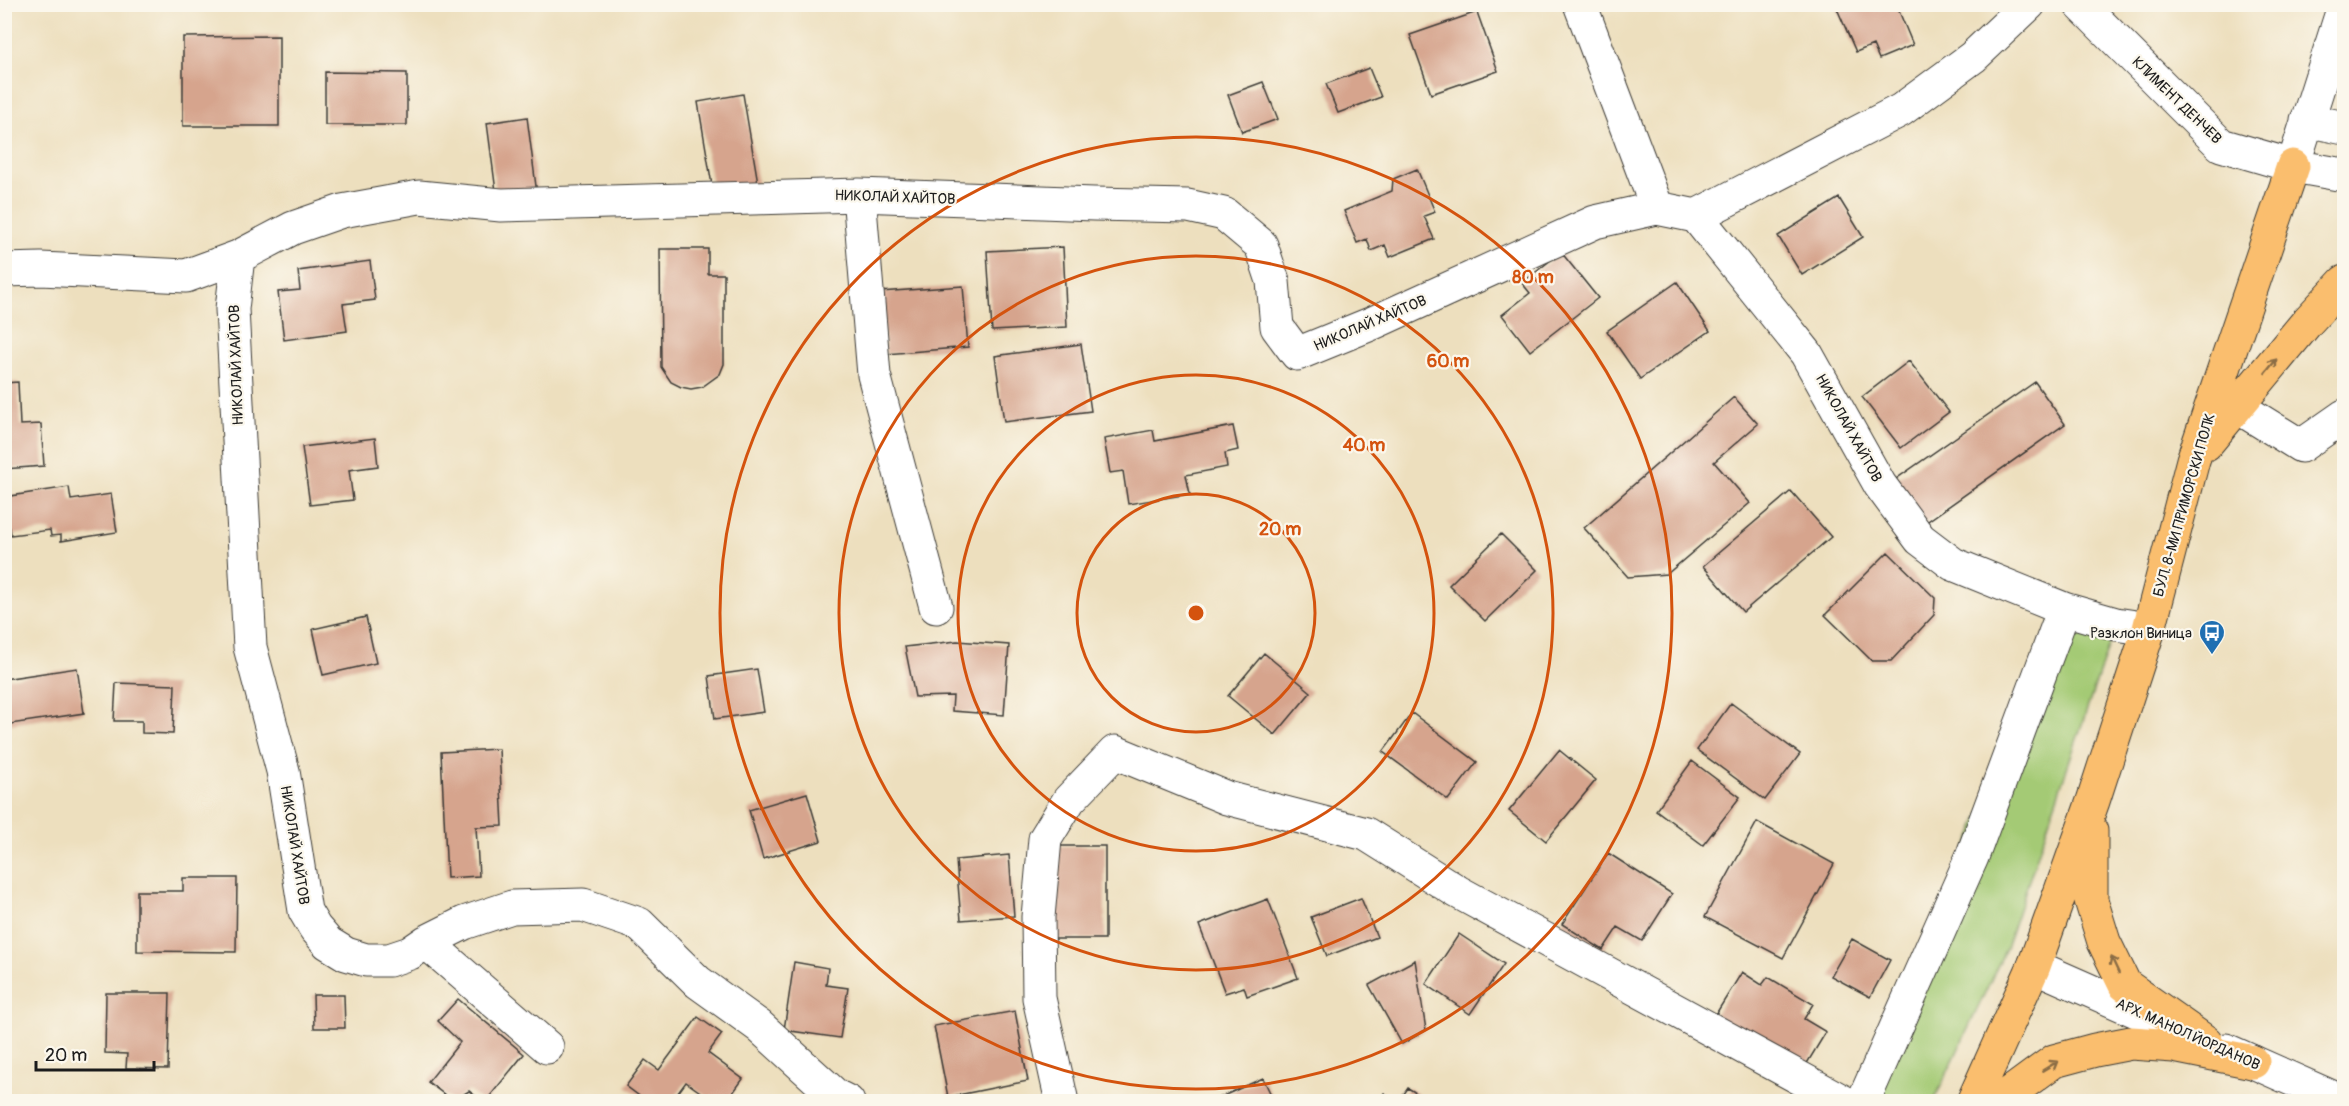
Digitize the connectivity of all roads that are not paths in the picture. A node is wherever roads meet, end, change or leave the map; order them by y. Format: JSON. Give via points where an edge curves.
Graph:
{"nodes":[{"id":1,"x":1580,"y":4,"type":"edge"},
{"id":2,"x":2028,"y":4,"type":"edge"},
{"id":3,"x":2079,"y":4,"type":"edge"},
{"id":4,"x":2344,"y":6,"type":"edge"},
{"id":5,"x":2307,"y":120,"type":"junction"},
{"id":6,"x":2344,"y":128,"type":"edge"},
{"id":7,"x":2293,"y":166,"type":"junction"},
{"id":8,"x":2344,"y":175,"type":"edge"},
{"id":9,"x":859,"y":195,"type":"junction"},
{"id":10,"x":1657,"y":208,"type":"junction"},
{"id":11,"x":1696,"y":216,"type":"junction"},
{"id":12,"x":238,"y":257,"type":"junction"},
{"id":13,"x":4,"y":270,"type":"edge"},
{"id":14,"x":2344,"y":282,"type":"edge"},
{"id":15,"x":2238,"y":407,"type":"junction"},
{"id":16,"x":2344,"y":416,"type":"edge"},
{"id":17,"x":2193,"y":459,"type":"junction"},
{"id":18,"x":936,"y":607,"type":"dead end"},
{"id":19,"x":2064,"y":609,"type":"junction"},
{"id":20,"x":2149,"y":629,"type":"junction"},
{"id":21,"x":2093,"y":801,"type":"junction"},
{"id":22,"x":426,"y":942,"type":"junction"},
{"id":23,"x":2034,"y":966,"type":"junction"},
{"id":24,"x":2206,"y":1042,"type":"junction"},
{"id":25,"x":547,"y":1047,"type":"dead end"},
{"id":26,"x":2253,"y":1062,"type":"junction"},
{"id":27,"x":848,"y":1101,"type":"edge"},
{"id":28,"x":1062,"y":1101,"type":"edge"},
{"id":29,"x":1844,"y":1101,"type":"edge"},
{"id":30,"x":1863,"y":1101,"type":"edge"},
{"id":31,"x":1973,"y":1101,"type":"edge"},
{"id":32,"x":2004,"y":1101,"type":"edge"},
{"id":33,"x":2343,"y":1101,"type":"edge"}],
"edges":[{"from":1,"to":10,"type":"street"},
{"from":2,"to":11,"type":"street","via":[[1973,57],[1901,110]]},
{"from":3,"to":7,"type":"street","name":"КЛИМЕНТ ДЕНЧЕВ","via":[[2221,145]]},
{"from":4,"to":5,"type":"street","name":"БУЛ. 8-МИ ПРИМОРСКИ ПОЛК"},
{"from":5,"to":6,"type":"street"},
{"from":5,"to":7,"type":"street","name":"БУЛ. 8-МИ ПРИМОРСКИ ПОЛК"},
{"from":7,"to":8,"type":"street","name":"КЛИМЕНТ ДЕНЧЕВ"},
{"from":7,"to":17,"type":"main road","name":"БУЛ. 8-МИ ПРИМОРСКИ ПОЛК"},
{"from":9,"to":10,"type":"street","name":"НИКОЛАЙ ХАЙТОВ","via":[[1188,206],[1224,214],[1261,245],[1273,281],[1277,327],[1297,354],[1595,222]]},
{"from":9,"to":12,"type":"street","name":"НИКОЛАЙ ХАЙТОВ","via":[[501,205],[418,197],[342,211],[293,228]]},
{"from":9,"to":18,"type":"street","via":[[874,375]]},
{"from":10,"to":11,"type":"street","name":"НИКОЛАЙ ХАЙТОВ"},
{"from":11,"to":19,"type":"street","name":"НИКОЛАЙ ХАЙТОВ","via":[[1806,353],[1880,485],[1920,539],[1953,564]]},
{"from":12,"to":13,"type":"street","name":"НИКОЛАЙ ХАЙТОВ","via":[[186,276]]},
{"from":12,"to":22,"type":"street","name":"НИКОЛАЙ ХАЙТОВ","via":[[232,309],[250,647],[283,771],[305,911],[328,943],[366,960],[389,960]]},
{"from":15,"to":14,"type":"main road","one_way":true},
{"from":15,"to":16,"type":"street","via":[[2301,446]]},
{"from":15,"to":17,"type":"main road"},
{"from":17,"to":20,"type":"main road","name":"БУЛ. 8-МИ ПРИМОРСКИ ПОЛК"},
{"from":19,"to":20,"type":"street","name":"НИКОЛАЙ ХАЙТОВ"},
{"from":19,"to":30,"type":"street","via":[[1972,857]]},
{"from":20,"to":21,"type":"main road","name":"БУЛ. 8-МИ ПРИМОРСКИ ПОЛК"},
{"from":21,"to":23,"type":"main road","name":"БУЛ. 8-МИ ПРИМОРСКИ ПОЛК"},
{"from":24,"to":21,"type":"main road","one_way":true,"via":[[2125,985],[2104,942],[2091,900]]},
{"from":22,"to":25,"type":"street"},
{"from":22,"to":27,"type":"street","name":"НИКОЛАЙ ХАЙТОВ","via":[[464,923],[512,907],[583,905],[639,924],[698,982],[759,1026],[836,1096]]},
{"from":23,"to":24,"type":"street","name":"АРХ. МАНОЛ ЙОРДАНОВ"},
{"from":23,"to":31,"type":"main road","name":"БУЛ. 8-МИ ПРИМОРСКИ ПОЛК"},
{"from":24,"to":26,"type":"street","name":"АРХ. МАНОЛ ЙОРДАНОВ"},
{"from":32,"to":26,"type":"main road","one_way":true,"via":[[2054,1062],[2132,1043],[2174,1046]]},
{"from":26,"to":33,"type":"street","name":"АРХ. МАНОЛ ЙОРДАНОВ"},
{"from":28,"to":29,"type":"street","via":[[1040,998],[1038,917],[1045,839],[1069,800],[1115,752],[1227,798],[1366,834],[1458,892]]}]}
